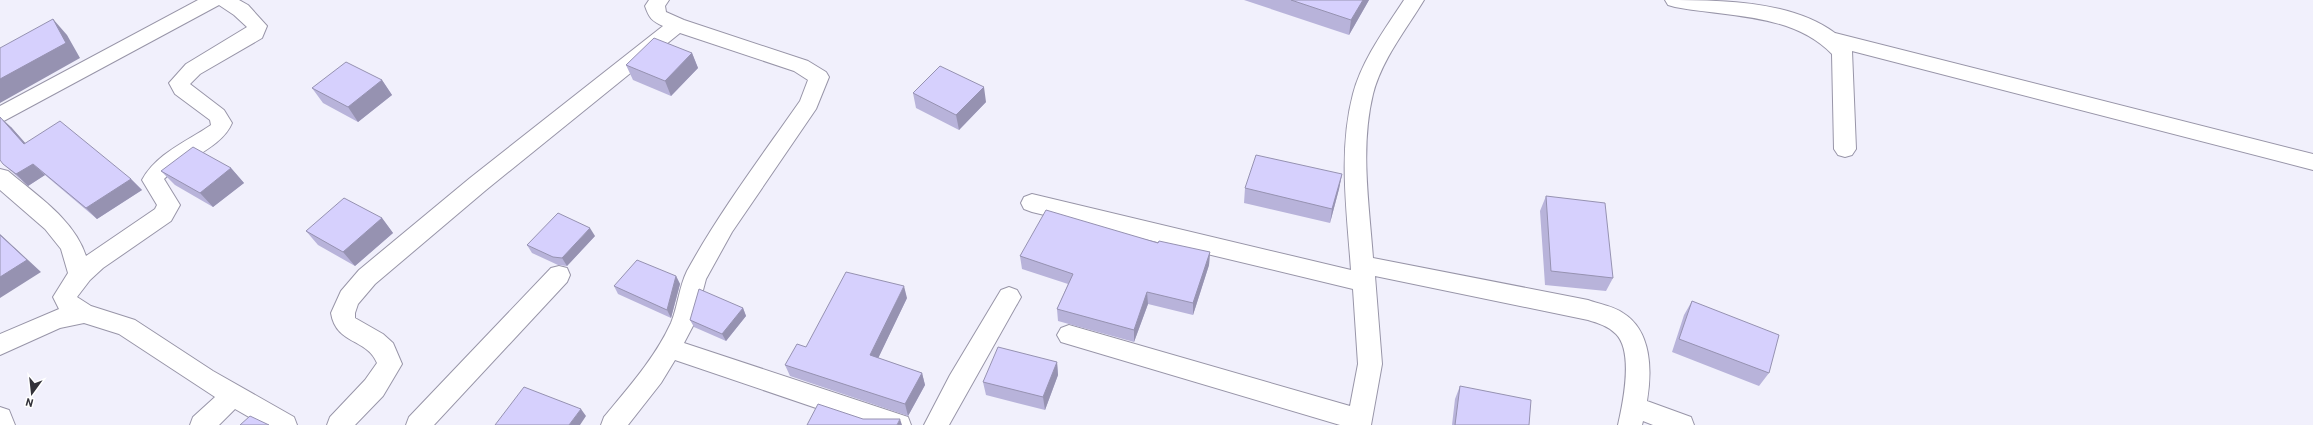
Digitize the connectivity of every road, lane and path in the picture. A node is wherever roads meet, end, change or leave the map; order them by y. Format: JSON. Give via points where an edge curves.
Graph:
{"nodes":[{"id":1,"x":213,"y":0,"type":"edge"},
{"id":2,"x":225,"y":0,"type":"edge"},
{"id":3,"x":659,"y":0,"type":"edge"},
{"id":4,"x":1414,"y":0,"type":"edge"},
{"id":5,"x":1675,"y":0,"type":"edge"},
{"id":6,"x":678,"y":25,"type":"junction"},
{"id":7,"x":1834,"y":40,"type":"junction"},
{"id":8,"x":0,"y":115,"type":"edge"},
{"id":9,"x":1846,"y":149,"type":"dead end"},
{"id":10,"x":2313,"y":162,"type":"edge"},
{"id":11,"x":0,"y":177,"type":"edge"},
{"id":12,"x":1032,"y":203,"type":"dead end"},
{"id":13,"x":1365,"y":274,"type":"junction"},
{"id":14,"x":80,"y":275,"type":"junction"},
{"id":15,"x":559,"y":275,"type":"dead end"},
{"id":16,"x":1009,"y":297,"type":"dead end"},
{"id":17,"x":84,"y":313,"type":"junction"},
{"id":18,"x":1069,"y":335,"type":"dead end"},
{"id":19,"x":0,"y":345,"type":"edge"},
{"id":20,"x":669,"y":348,"type":"junction"},
{"id":21,"x":233,"y":395,"type":"junction"},
{"id":22,"x":1632,"y":416,"type":"edge"},
{"id":23,"x":0,"y":418,"type":"edge"},
{"id":24,"x":1360,"y":423,"type":"edge"},
{"id":25,"x":3,"y":425,"type":"edge"},
{"id":26,"x":202,"y":425,"type":"edge"},
{"id":27,"x":285,"y":425,"type":"edge"},
{"id":28,"x":339,"y":425,"type":"edge"},
{"id":29,"x":418,"y":425,"type":"edge"},
{"id":30,"x":613,"y":425,"type":"edge"},
{"id":31,"x":899,"y":425,"type":"edge"},
{"id":32,"x":936,"y":425,"type":"edge"},
{"id":33,"x":1682,"y":425,"type":"edge"}],
"edges":[{"from":1,"to":8,"type":"street"},
{"from":2,"to":14,"type":"street","via":[[253,20],[257,26],[255,33],[193,69],[179,83],[182,89],[217,115],[222,123],[219,130],[168,164],[154,177],[153,180],[169,205],[163,215]]},
{"from":3,"to":6,"type":"street","via":[[655,6],[658,16]]},
{"from":4,"to":13,"type":"street","via":[[1382,49],[1363,93],[1354,155]]},
{"from":5,"to":7,"type":"street","via":[[1791,21]]},
{"from":6,"to":20,"type":"street","via":[[801,66],[819,76],[809,104],[724,226],[698,272],[682,324]]},
{"from":6,"to":28,"type":"street","via":[[478,184],[354,290],[344,304],[344,322],[377,344],[389,355],[390,364],[374,388]]},
{"from":7,"to":9,"type":"street","via":[[1842,52]]},
{"from":7,"to":10,"type":"street"},
{"from":11,"to":14,"type":"street","via":[[67,239]]},
{"from":12,"to":13,"type":"street"},
{"from":13,"to":22,"type":"street","via":[[1588,310],[1615,319],[1631,335],[1638,358]]},
{"from":13,"to":24,"type":"street","via":[[1370,364]]},
{"from":14,"to":17,"type":"street","via":[[70,285],[65,297],[68,304]]},
{"from":15,"to":29,"type":"street"},
{"from":16,"to":32,"type":"street","via":[[958,382]]},
{"from":17,"to":19,"type":"street","via":[[56,319]]},
{"from":17,"to":21,"type":"street","via":[[127,327]]},
{"from":18,"to":24,"type":"street"},
{"from":20,"to":30,"type":"street","via":[[652,376]]},
{"from":20,"to":31,"type":"street"},
{"from":21,"to":26,"type":"street"},
{"from":21,"to":27,"type":"street"},
{"from":22,"to":33,"type":"street"},
{"from":23,"to":25,"type":"street"}]}
